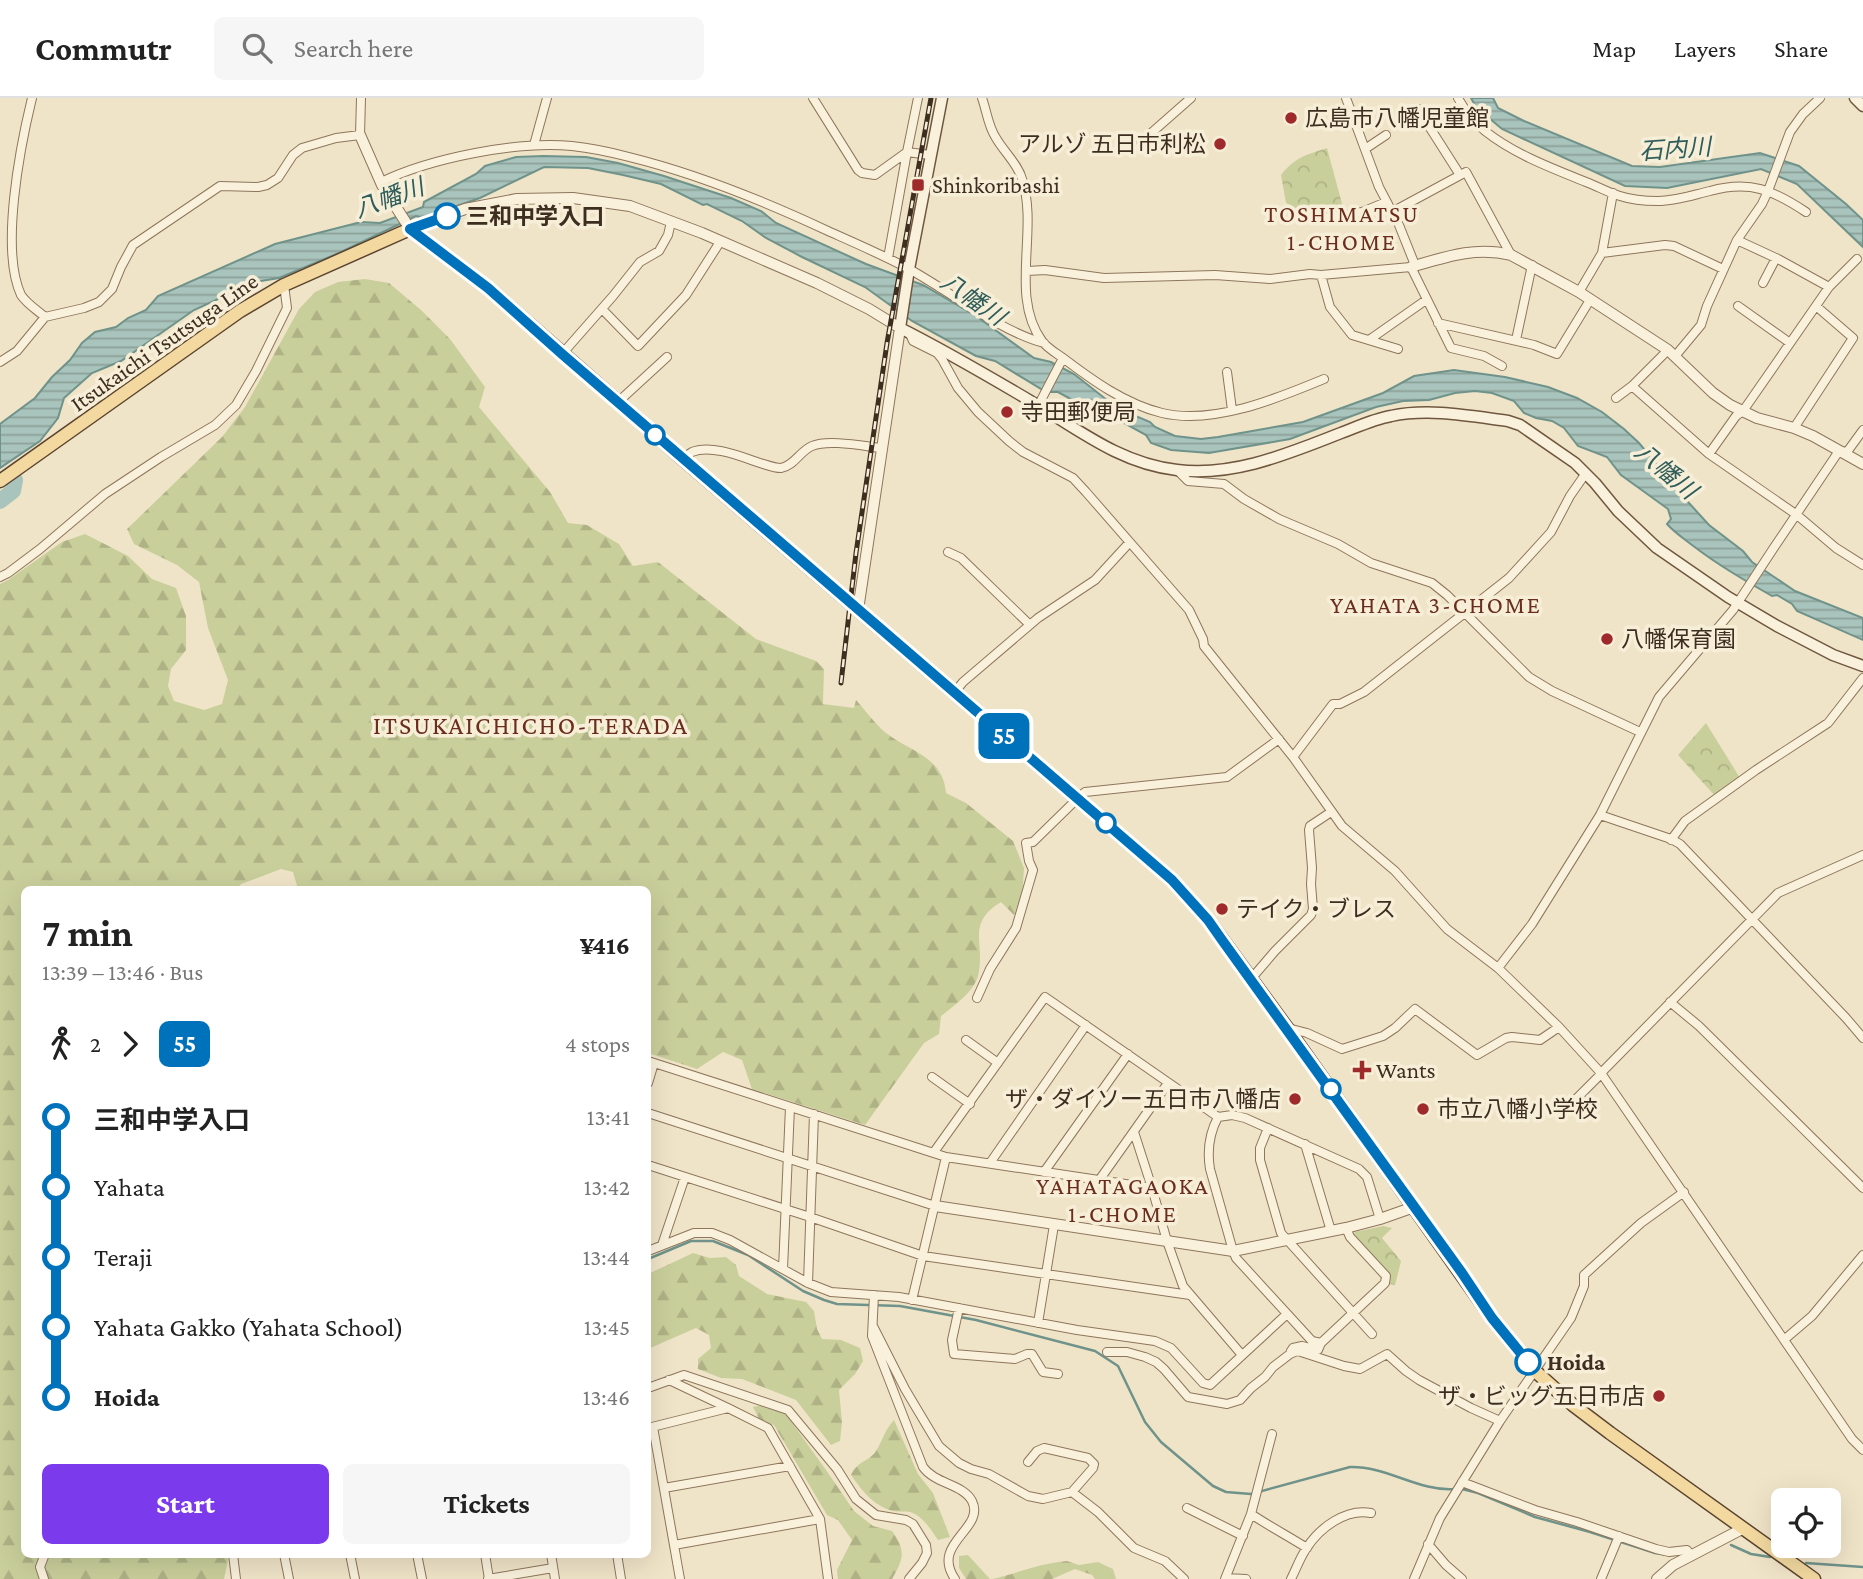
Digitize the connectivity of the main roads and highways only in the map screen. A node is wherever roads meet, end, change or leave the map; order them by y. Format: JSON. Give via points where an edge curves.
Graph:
{"nodes":[{"id":1,"x":942,"y":98,"type":"edge"},
{"id":2,"x":1855,"y":98,"type":"edge"},
{"id":3,"x":1863,"y":106,"type":"edge"},
{"id":4,"x":0,"y":481,"type":"edge"},
{"id":5,"x":1863,"y":666,"type":"edge"},
{"id":6,"x":1814,"y":1579,"type":"edge"}],
"edges":[{"from":1,"to":5,"type":"main road","via":[[903,327],[1039,404],[1094,441],[1141,463],[1177,470],[1235,468],[1392,416],[1427,413],[1520,425],[1586,473],[1657,548],[1777,626]]},
{"from":2,"to":3,"type":"main road"},
{"from":4,"to":6,"type":"main road","name":"Itsukaichi Tsutsuga Line","via":[[240,310],[409,226],[488,288],[1172,880],[1208,920],[1492,1318],[1535,1371],[1610,1433]]}]}
